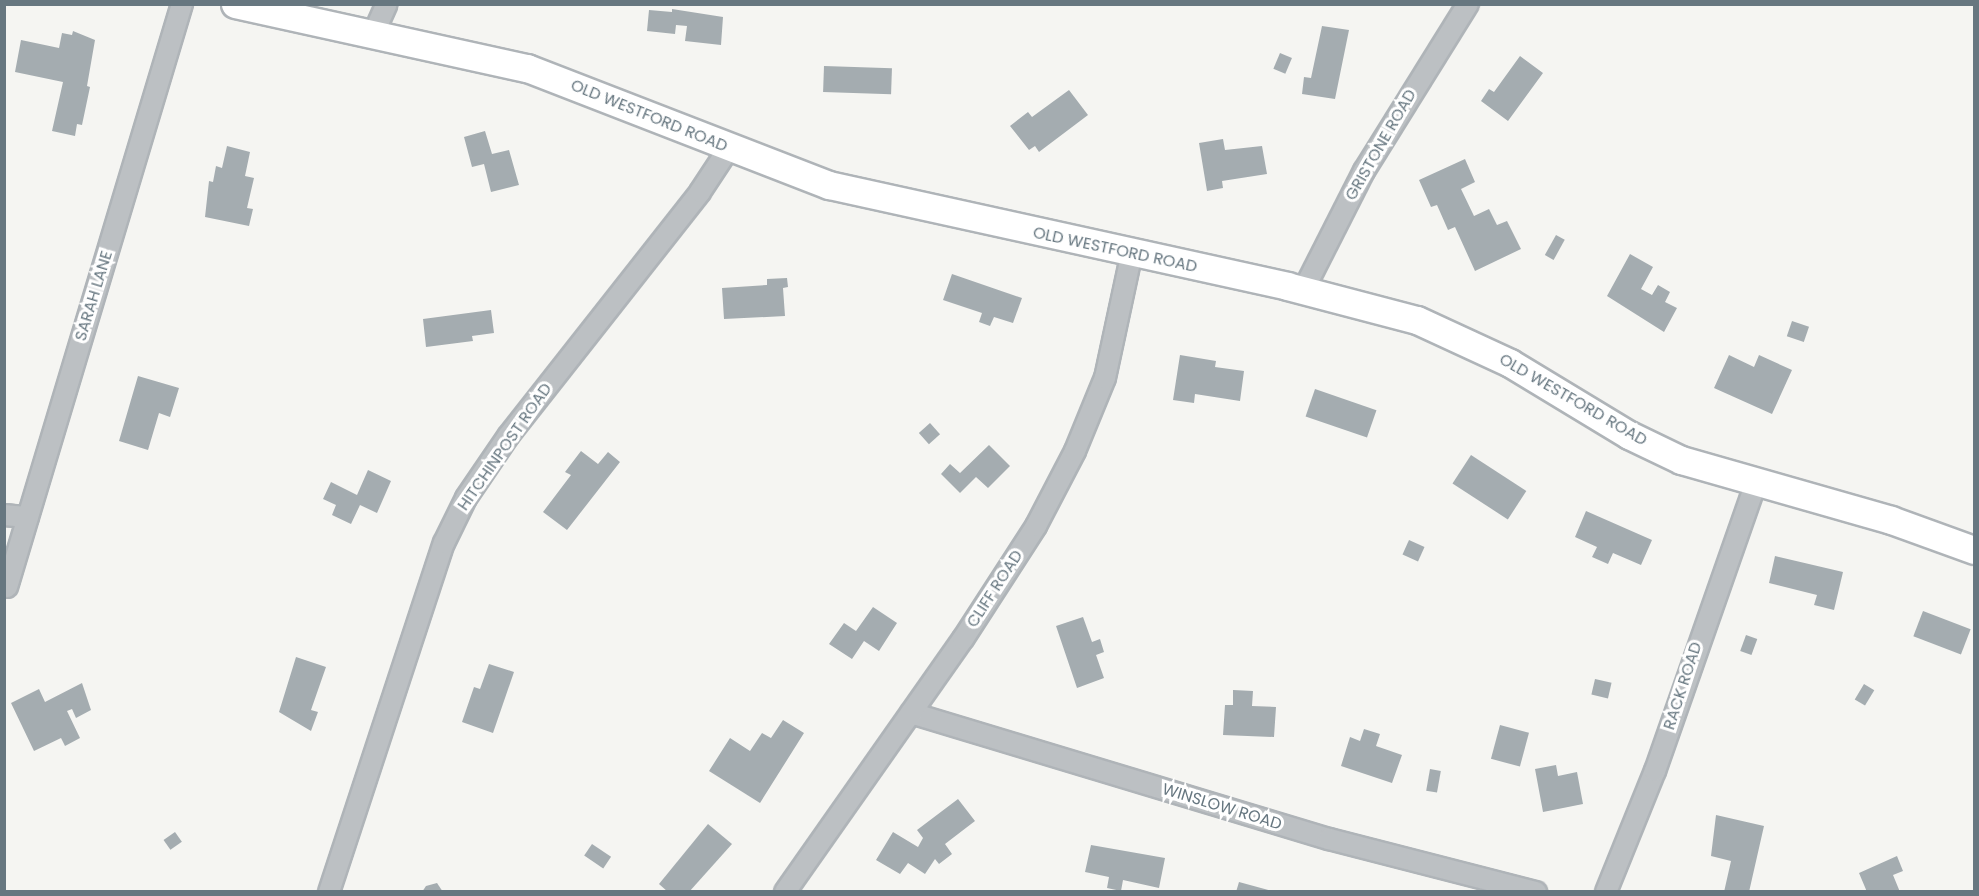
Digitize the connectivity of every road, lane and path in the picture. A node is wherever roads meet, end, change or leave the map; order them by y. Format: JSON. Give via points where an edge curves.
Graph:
{"nodes":[{"id":1,"x":182,"y":4,"type":"edge"},
{"id":2,"x":235,"y":4,"type":"edge"},
{"id":3,"x":387,"y":4,"type":"edge"},
{"id":4,"x":1468,"y":4,"type":"edge"},
{"id":5,"x":372,"y":37,"type":"junction"},
{"id":6,"x":729,"y":148,"type":"junction"},
{"id":7,"x":1132,"y":252,"type":"junction"},
{"id":8,"x":1303,"y":291,"type":"junction"},
{"id":9,"x":1757,"y":480,"type":"junction"},
{"id":10,"x":4,"y":515,"type":"edge"},
{"id":11,"x":28,"y":517,"type":"junction"},
{"id":12,"x":1974,"y":550,"type":"edge"},
{"id":13,"x":7,"y":587,"type":"dead end"},
{"id":14,"x":911,"y":713,"type":"junction"},
{"id":15,"x":328,"y":891,"type":"edge"},
{"id":16,"x":785,"y":891,"type":"edge"},
{"id":17,"x":1536,"y":891,"type":"edge"},
{"id":18,"x":1606,"y":891,"type":"edge"}],
"edges":[{"from":1,"to":11,"type":"street","name":"SARAH LANE"},
{"from":2,"to":5,"type":"main road","name":"OLD WESTFORD ROAD"},
{"from":3,"to":5,"type":"street"},
{"from":4,"to":8,"type":"street","name":"GRISTONE ROAD","via":[[1364,171]]},
{"from":5,"to":6,"type":"main road","name":"OLD WESTFORD ROAD","via":[[527,68]]},
{"from":6,"to":7,"type":"main road","name":"OLD WESTFORD ROAD","via":[[829,185]]},
{"from":6,"to":15,"type":"street","name":"HITCHINPOST ROAD","via":[[700,192],[516,426],[466,498],[444,543]]},
{"from":7,"to":8,"type":"main road","name":"OLD WESTFORD ROAD"},
{"from":7,"to":14,"type":"street","name":"CLIFF ROAD","via":[[1105,378],[1075,451],[1036,526]]},
{"from":8,"to":9,"type":"main road","name":"OLD WESTFORD ROAD","via":[[1417,320],[1510,363],[1629,435],[1681,460]]},
{"from":9,"to":12,"type":"main road","name":"OLD WESTFORD ROAD"},
{"from":9,"to":18,"type":"street","name":"RACK ROAD","via":[[1655,771]]},
{"from":10,"to":11,"type":"street"},
{"from":11,"to":13,"type":"street","name":"SARAH LANE"},
{"from":14,"to":16,"type":"street","name":"CLIFF ROAD"},
{"from":14,"to":17,"type":"street","name":"WINSLOW ROAD","via":[[1329,838]]}]}
